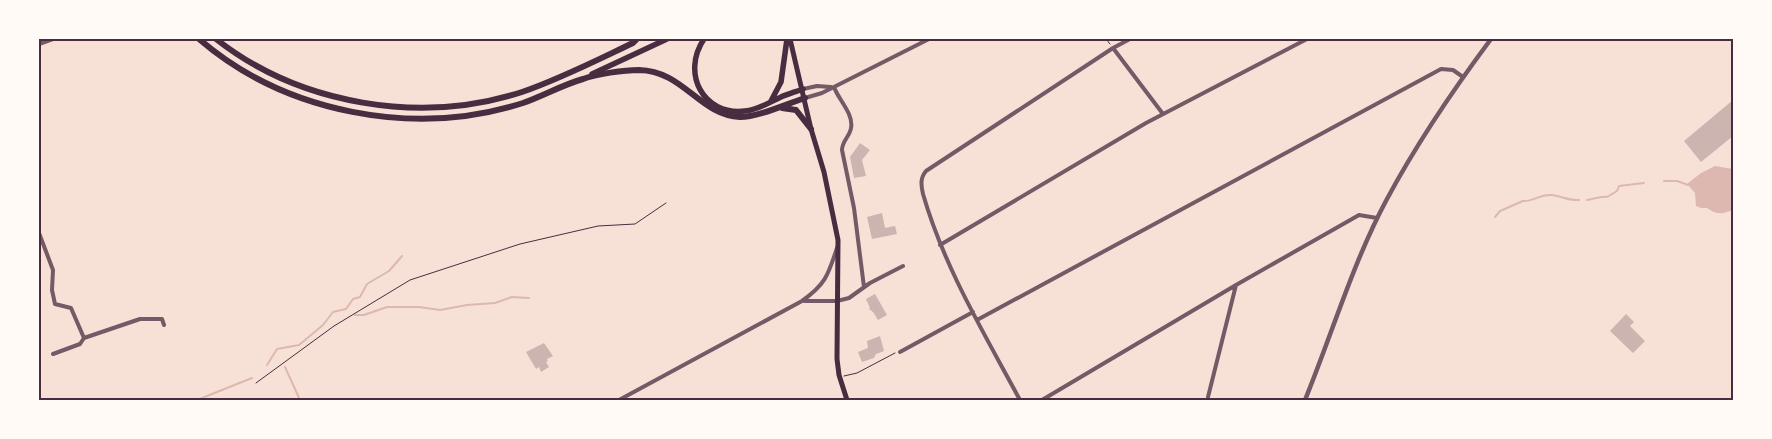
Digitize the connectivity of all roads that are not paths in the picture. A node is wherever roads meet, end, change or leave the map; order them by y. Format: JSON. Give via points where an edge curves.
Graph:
{"nodes":[{"id":1,"x":53,"y":39,"type":"edge"},
{"id":2,"x":198,"y":39,"type":"edge"},
{"id":3,"x":216,"y":39,"type":"edge"},
{"id":4,"x":642,"y":39,"type":"edge"},
{"id":5,"x":667,"y":39,"type":"edge"},
{"id":6,"x":704,"y":39,"type":"edge"},
{"id":7,"x":789,"y":39,"type":"edge"},
{"id":8,"x":928,"y":39,"type":"edge"},
{"id":9,"x":1130,"y":39,"type":"edge"},
{"id":10,"x":1306,"y":39,"type":"edge"},
{"id":11,"x":1491,"y":39,"type":"edge"},
{"id":12,"x":635,"y":41,"type":"edge"},
{"id":13,"x":39,"y":44,"type":"edge"},
{"id":14,"x":1113,"y":48,"type":"junction"},
{"id":15,"x":1463,"y":77,"type":"junction"},
{"id":16,"x":583,"y":78,"type":"junction"},
{"id":17,"x":834,"y":86,"type":"junction"},
{"id":18,"x":803,"y":89,"type":"junction"},
{"id":19,"x":805,"y":98,"type":"junction"},
{"id":20,"x":772,"y":105,"type":"junction"},
{"id":21,"x":1163,"y":114,"type":"junction"},
{"id":22,"x":812,"y":129,"type":"junction"},
{"id":23,"x":1377,"y":218,"type":"junction"},
{"id":24,"x":39,"y":233,"type":"edge"},
{"id":25,"x":839,"y":244,"type":"junction"},
{"id":26,"x":940,"y":245,"type":"junction"},
{"id":27,"x":903,"y":266,"type":"dead end"},
{"id":28,"x":1236,"y":285,"type":"junction"},
{"id":29,"x":864,"y":287,"type":"junction"},
{"id":30,"x":837,"y":301,"type":"junction"},
{"id":31,"x":802,"y":302,"type":"junction"},
{"id":32,"x":973,"y":312,"type":"junction"},
{"id":33,"x":977,"y":320,"type":"junction"},
{"id":34,"x":164,"y":325,"type":"dead end"},
{"id":35,"x":84,"y":338,"type":"junction"},
{"id":36,"x":900,"y":352,"type":"road end"},
{"id":37,"x":53,"y":354,"type":"dead end"},
{"id":38,"x":1208,"y":397,"type":"dead end"},
{"id":39,"x":619,"y":400,"type":"edge"},
{"id":40,"x":847,"y":400,"type":"edge"},
{"id":41,"x":1020,"y":400,"type":"edge"},
{"id":42,"x":1042,"y":400,"type":"edge"},
{"id":43,"x":1305,"y":400,"type":"edge"}],
"edges":[{"from":1,"to":13,"type":"street"},
{"from":2,"to":16,"type":"highway","via":[[236,67],[278,88],[323,105],[371,116],[458,118],[522,103]]},
{"from":3,"to":12,"type":"highway","via":[[272,73],[312,90],[369,104],[415,107],[473,103],[523,92]]},
{"from":4,"to":12,"type":"highway"},
{"from":5,"to":16,"type":"highway"},
{"from":6,"to":20,"type":"highway","via":[[694,67],[702,94],[718,107],[735,111]]},
{"from":7,"to":18,"type":"main road"},
{"from":7,"to":20,"type":"highway","via":[[781,82]]},
{"from":8,"to":17,"type":"street"},
{"from":9,"to":14,"type":"street"},
{"from":10,"to":21,"type":"street"},
{"from":11,"to":15,"type":"street"},
{"from":14,"to":21,"type":"street"},
{"from":14,"to":26,"type":"street","via":[[926,170],[922,182],[930,220]]},
{"from":15,"to":23,"type":"street"},
{"from":15,"to":33,"type":"street","via":[[1453,70],[1441,69]]},
{"from":16,"to":20,"type":"highway","via":[[636,70],[654,72],[678,82],[708,106],[741,117],[756,114]]},
{"from":17,"to":18,"type":"street"},
{"from":17,"to":19,"type":"street"},
{"from":17,"to":29,"type":"street","via":[[851,120],[851,129],[842,150],[854,208]]},
{"from":18,"to":19,"type":"main road"},
{"from":18,"to":20,"type":"highway"},
{"from":19,"to":20,"type":"highway"},
{"from":19,"to":22,"type":"main road"},
{"from":20,"to":22,"type":"highway","via":[[796,110]]},
{"from":21,"to":26,"type":"street"},
{"from":22,"to":25,"type":"main road"},
{"from":23,"to":28,"type":"street","via":[[1358,215]]},
{"from":23,"to":43,"type":"street"},
{"from":24,"to":35,"type":"street","via":[[53,270],[52,290],[56,304],[71,308]]},
{"from":25,"to":30,"type":"main road"},
{"from":25,"to":31,"type":"street","via":[[823,284]]},
{"from":26,"to":32,"type":"street"},
{"from":27,"to":29,"type":"street"},
{"from":28,"to":38,"type":"street"},
{"from":28,"to":42,"type":"street"},
{"from":29,"to":30,"type":"street"},
{"from":30,"to":31,"type":"street"},
{"from":30,"to":40,"type":"main road","via":[[837,359]]},
{"from":31,"to":39,"type":"street"},
{"from":32,"to":33,"type":"street"},
{"from":32,"to":36,"type":"street"},
{"from":33,"to":41,"type":"street"},
{"from":34,"to":35,"type":"street","via":[[162,319],[140,319]]},
{"from":35,"to":37,"type":"street","via":[[80,344]]}]}
